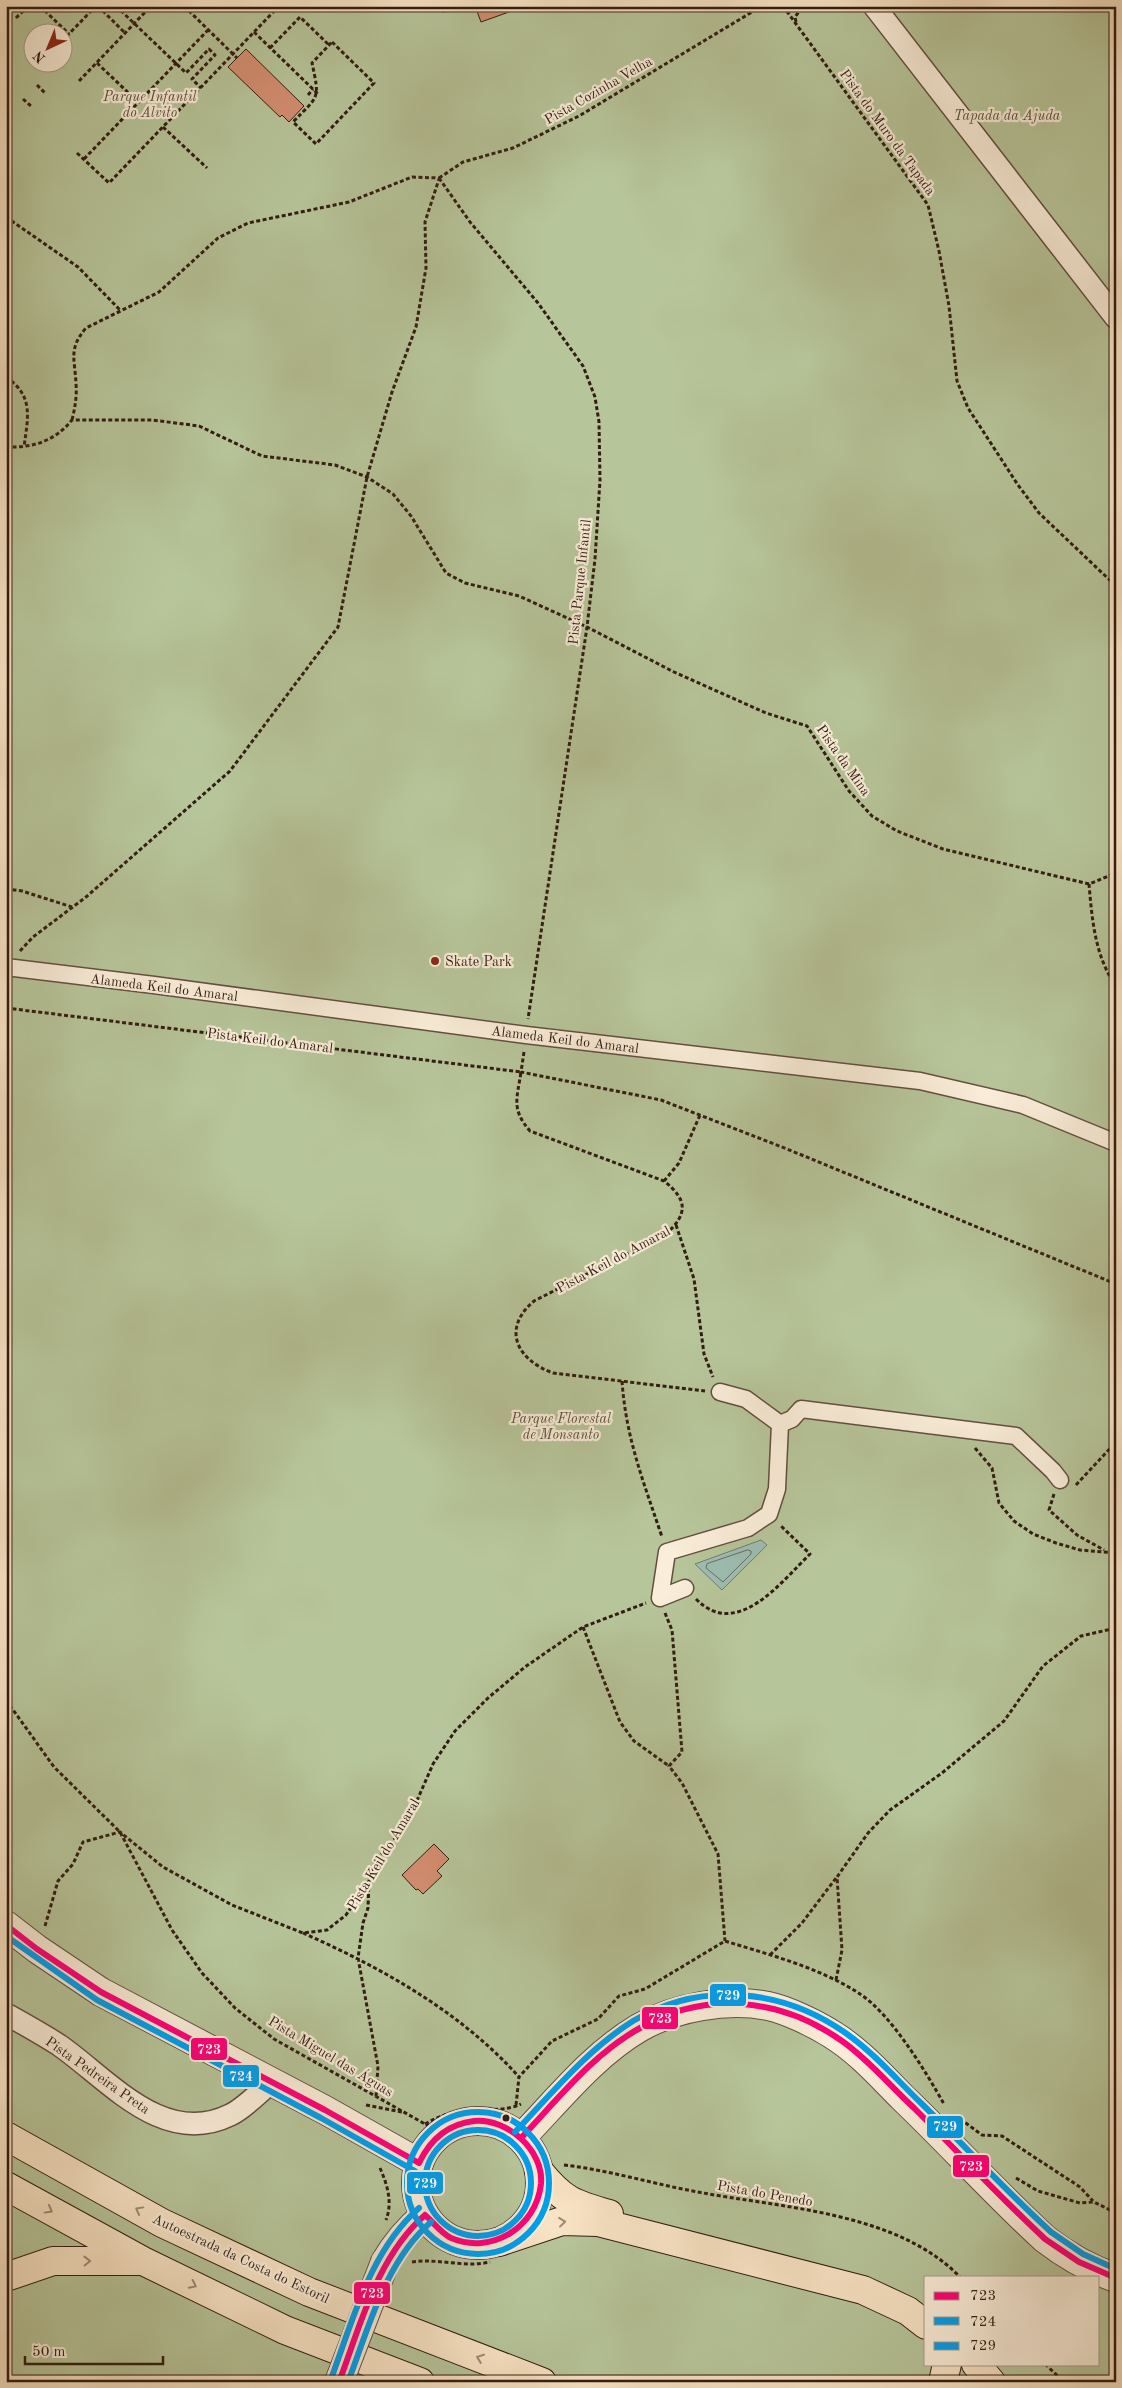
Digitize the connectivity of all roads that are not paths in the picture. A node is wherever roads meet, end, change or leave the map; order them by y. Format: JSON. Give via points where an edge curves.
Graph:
{"nodes":[{"id":1,"x":874,"y":6,"type":"edge"},
{"id":2,"x":1116,"y":318,"type":"edge"},
{"id":3,"x":12,"y":961,"type":"edge"},
{"id":4,"x":1116,"y":1143,"type":"edge"},
{"id":5,"x":720,"y":1392,"type":"road end"},
{"id":6,"x":780,"y":1424,"type":"junction"},
{"id":7,"x":1060,"y":1480,"type":"dead end"},
{"id":8,"x":685,"y":1588,"type":"road end"},
{"id":9,"x":6,"y":1925,"type":"edge"},
{"id":10,"x":6,"y":2014,"type":"edge"},
{"id":11,"x":272,"y":2082,"type":"junction"},
{"id":12,"x":6,"y":2136,"type":"edge"},
{"id":13,"x":521,"y":2138,"type":"junction"},
{"id":14,"x":419,"y":2163,"type":"junction"},
{"id":15,"x":550,"y":2168,"type":"junction"},
{"id":16,"x":6,"y":2186,"type":"edge"},
{"id":17,"x":425,"y":2215,"type":"junction"},
{"id":18,"x":498,"y":2251,"type":"junction"},
{"id":19,"x":143,"y":2261,"type":"junction"},
{"id":20,"x":6,"y":2276,"type":"edge"},
{"id":21,"x":1116,"y":2278,"type":"edge"},
{"id":22,"x":924,"y":2312,"type":"edge"},
{"id":23,"x":924,"y":2323,"type":"edge"},
{"id":24,"x":947,"y":2366,"type":"edge"},
{"id":25,"x":978,"y":2366,"type":"edge"},
{"id":26,"x":339,"y":2382,"type":"edge"},
{"id":27,"x":420,"y":2382,"type":"edge"},
{"id":28,"x":542,"y":2382,"type":"edge"},
{"id":29,"x":943,"y":2382,"type":"edge"},
{"id":30,"x":991,"y":2382,"type":"edge"}],
"edges":[{"from":1,"to":2,"type":"street"},
{"from":3,"to":4,"type":"street","name":"Alameda Keil do Amaral","via":[[154,984],[526,1035],[920,1081],[1024,1105]]},
{"from":5,"to":6,"type":"street","via":[[746,1399]]},
{"from":6,"to":7,"type":"street","via":[[792,1419],[801,1409],[1016,1436]]},
{"from":6,"to":8,"type":"street","via":[[777,1489],[769,1514],[748,1528],[667,1552],[660,1598]]},
{"from":9,"to":11,"type":"street","via":[[102,1992]]},
{"from":10,"to":11,"type":"street","name":"Pista Pedreira Preta","via":[[60,2046],[101,2080],[156,2116],[182,2123],[204,2123],[230,2115]]},
{"from":11,"to":14,"type":"street"},
{"from":28,"to":12,"type":"highway","name":"Autoestrada da Costa do Estoril","one_way":true,"via":[[308,2292],[162,2223]]},
{"from":13,"to":14,"type":"street","via":[[500,2125],[482,2121],[433,2128],[431,2141]]},
{"from":13,"to":15,"type":"street"},
{"from":13,"to":21,"type":"street","via":[[595,2062],[639,2028],[663,2016],[687,2010],[730,2004],[768,2006],[834,2035],[868,2062],[1045,2239],[1065,2254]]},
{"from":14,"to":17,"type":"street","via":[[417,2195]]},
{"from":15,"to":18,"type":"street","via":[[529,2219]]},
{"from":15,"to":22,"type":"highway","via":[[556,2192],[565,2199],[867,2283],[912,2303]]},
{"from":16,"to":19,"type":"highway","one_way":true},
{"from":17,"to":18,"type":"street","via":[[442,2233],[463,2244]]},
{"from":17,"to":26,"type":"street","bridge":true,"via":[[400,2239],[395,2264]]},
{"from":18,"to":23,"type":"highway","one_way":true,"via":[[562,2221],[598,2222],[863,2290],[908,2311]]},
{"from":20,"to":19,"type":"highway","one_way":true,"via":[[53,2261]]},
{"from":19,"to":27,"type":"highway","one_way":true,"via":[[285,2330]]},
{"from":24,"to":29,"type":"highway"},
{"from":25,"to":30,"type":"highway"}]}
